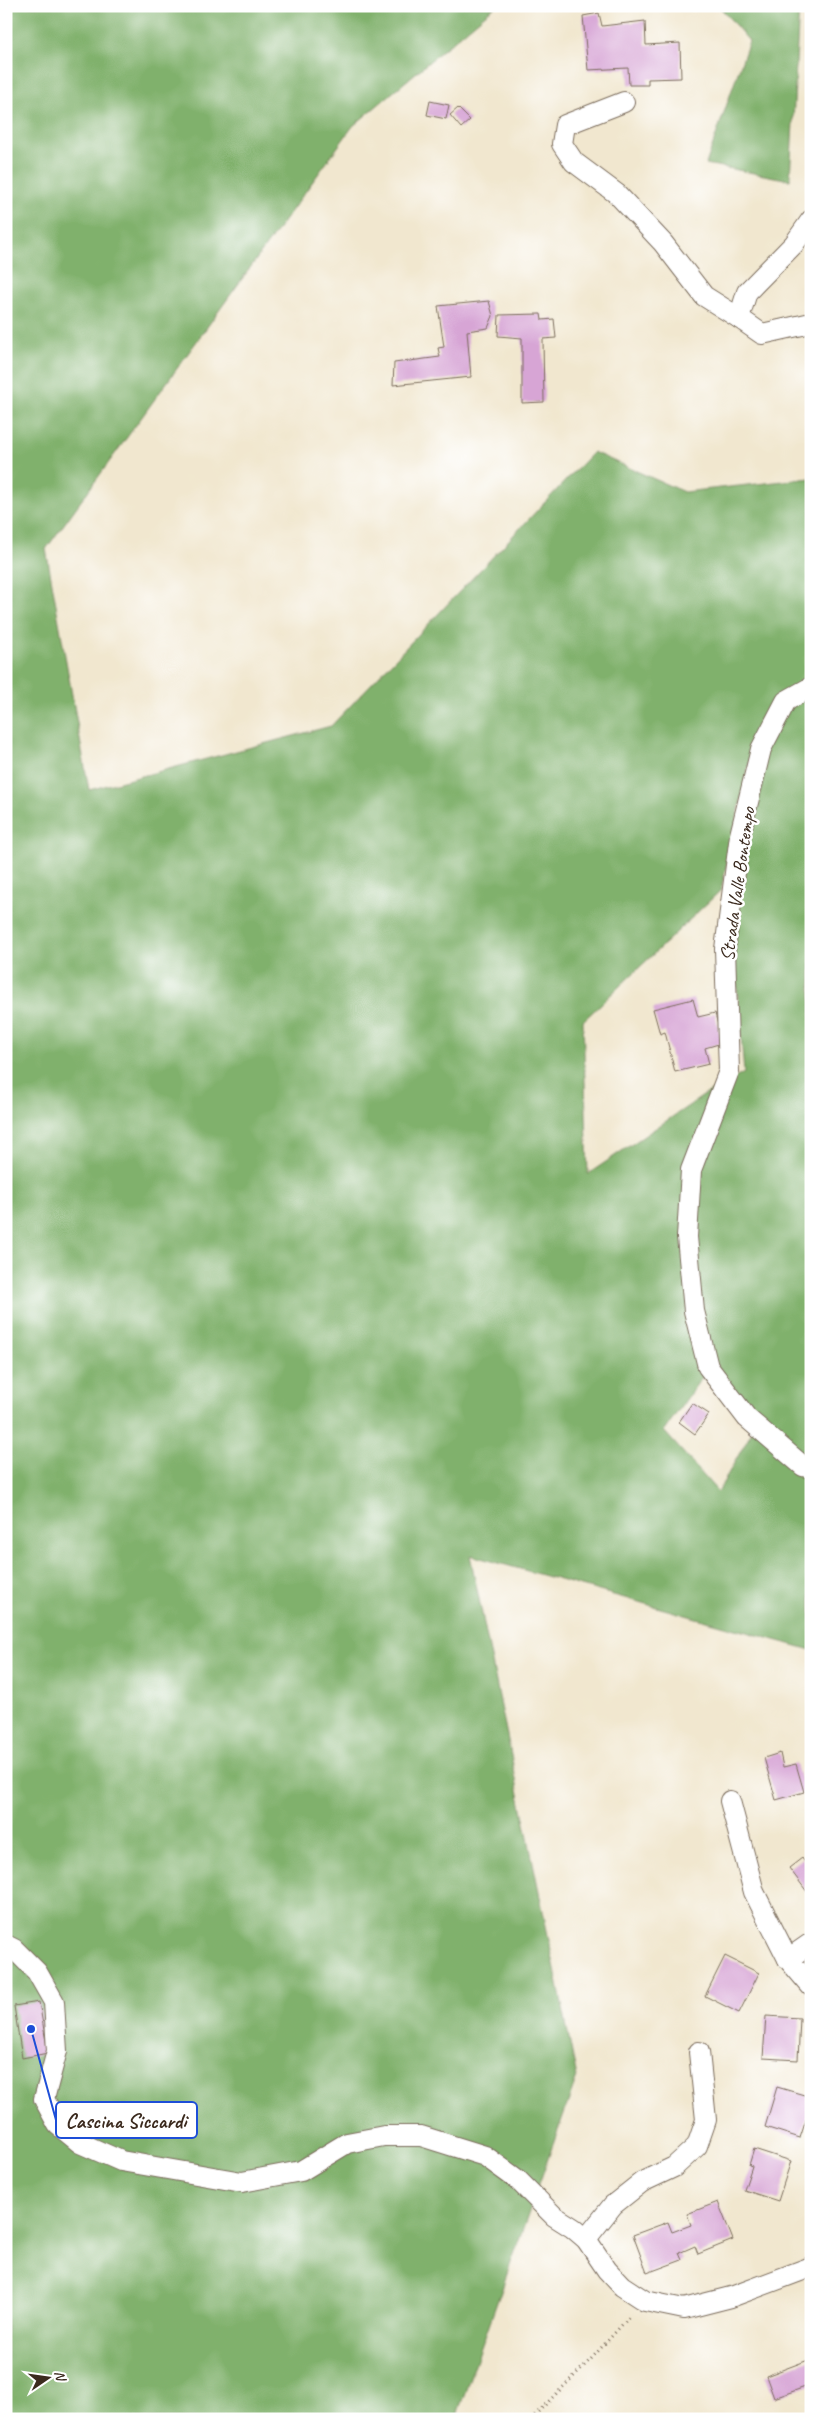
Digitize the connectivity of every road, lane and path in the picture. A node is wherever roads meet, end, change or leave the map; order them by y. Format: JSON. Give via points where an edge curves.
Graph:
{"nodes":[{"id":1,"x":624,"y":102,"type":"dead end"},
{"id":2,"x":811,"y":220,"type":"edge"},
{"id":3,"x":739,"y":318,"type":"junction"},
{"id":4,"x":811,"y":323,"type":"edge"},
{"id":5,"x":811,"y":687,"type":"edge"},
{"id":6,"x":811,"y":1468,"type":"edge"},
{"id":7,"x":730,"y":1802,"type":"dead end"},
{"id":8,"x":811,"y":1943,"type":"edge"},
{"id":9,"x":6,"y":1945,"type":"edge"},
{"id":10,"x":788,"y":1959,"type":"junction"},
{"id":11,"x":811,"y":1986,"type":"edge"},
{"id":12,"x":699,"y":2052,"type":"dead end"},
{"id":13,"x":586,"y":2239,"type":"junction"},
{"id":14,"x":811,"y":2267,"type":"edge"},
{"id":15,"x":645,"y":2300,"type":"junction"},
{"id":16,"x":531,"y":2419,"type":"edge"}],
"edges":[{"from":1,"to":3,"type":"street","via":[[565,125],[562,144],[574,162],[617,194],[657,236],[704,296]]},
{"from":2,"to":3,"type":"street","via":[[794,244],[747,292]]},
{"from":3,"to":4,"type":"street","via":[[762,334]]},
{"from":5,"to":6,"type":"street","name":"Strada Valle Bontempo","via":[[786,701],[761,749],[740,835],[725,949],[729,1071],[691,1170],[688,1238],[694,1311],[708,1367],[747,1418],[804,1466]]},
{"from":7,"to":10,"type":"street","via":[[754,1892]]},
{"from":8,"to":10,"type":"street"},
{"from":9,"to":13,"type":"street","via":[[37,1972],[54,2002],[57,2051],[44,2099],[58,2125],[80,2143],[121,2161],[242,2182],[301,2171],[348,2143],[384,2136],[421,2136],[485,2156],[518,2180],[554,2216]]},
{"from":10,"to":11,"type":"street"},
{"from":12,"to":13,"type":"street","via":[[706,2120],[697,2146],[674,2167],[642,2182],[612,2205]]},
{"from":13,"to":15,"type":"street","via":[[606,2270],[622,2286]]},
{"from":14,"to":15,"type":"street","via":[[731,2297],[684,2309]]},
{"from":15,"to":16,"type":"path"}]}
